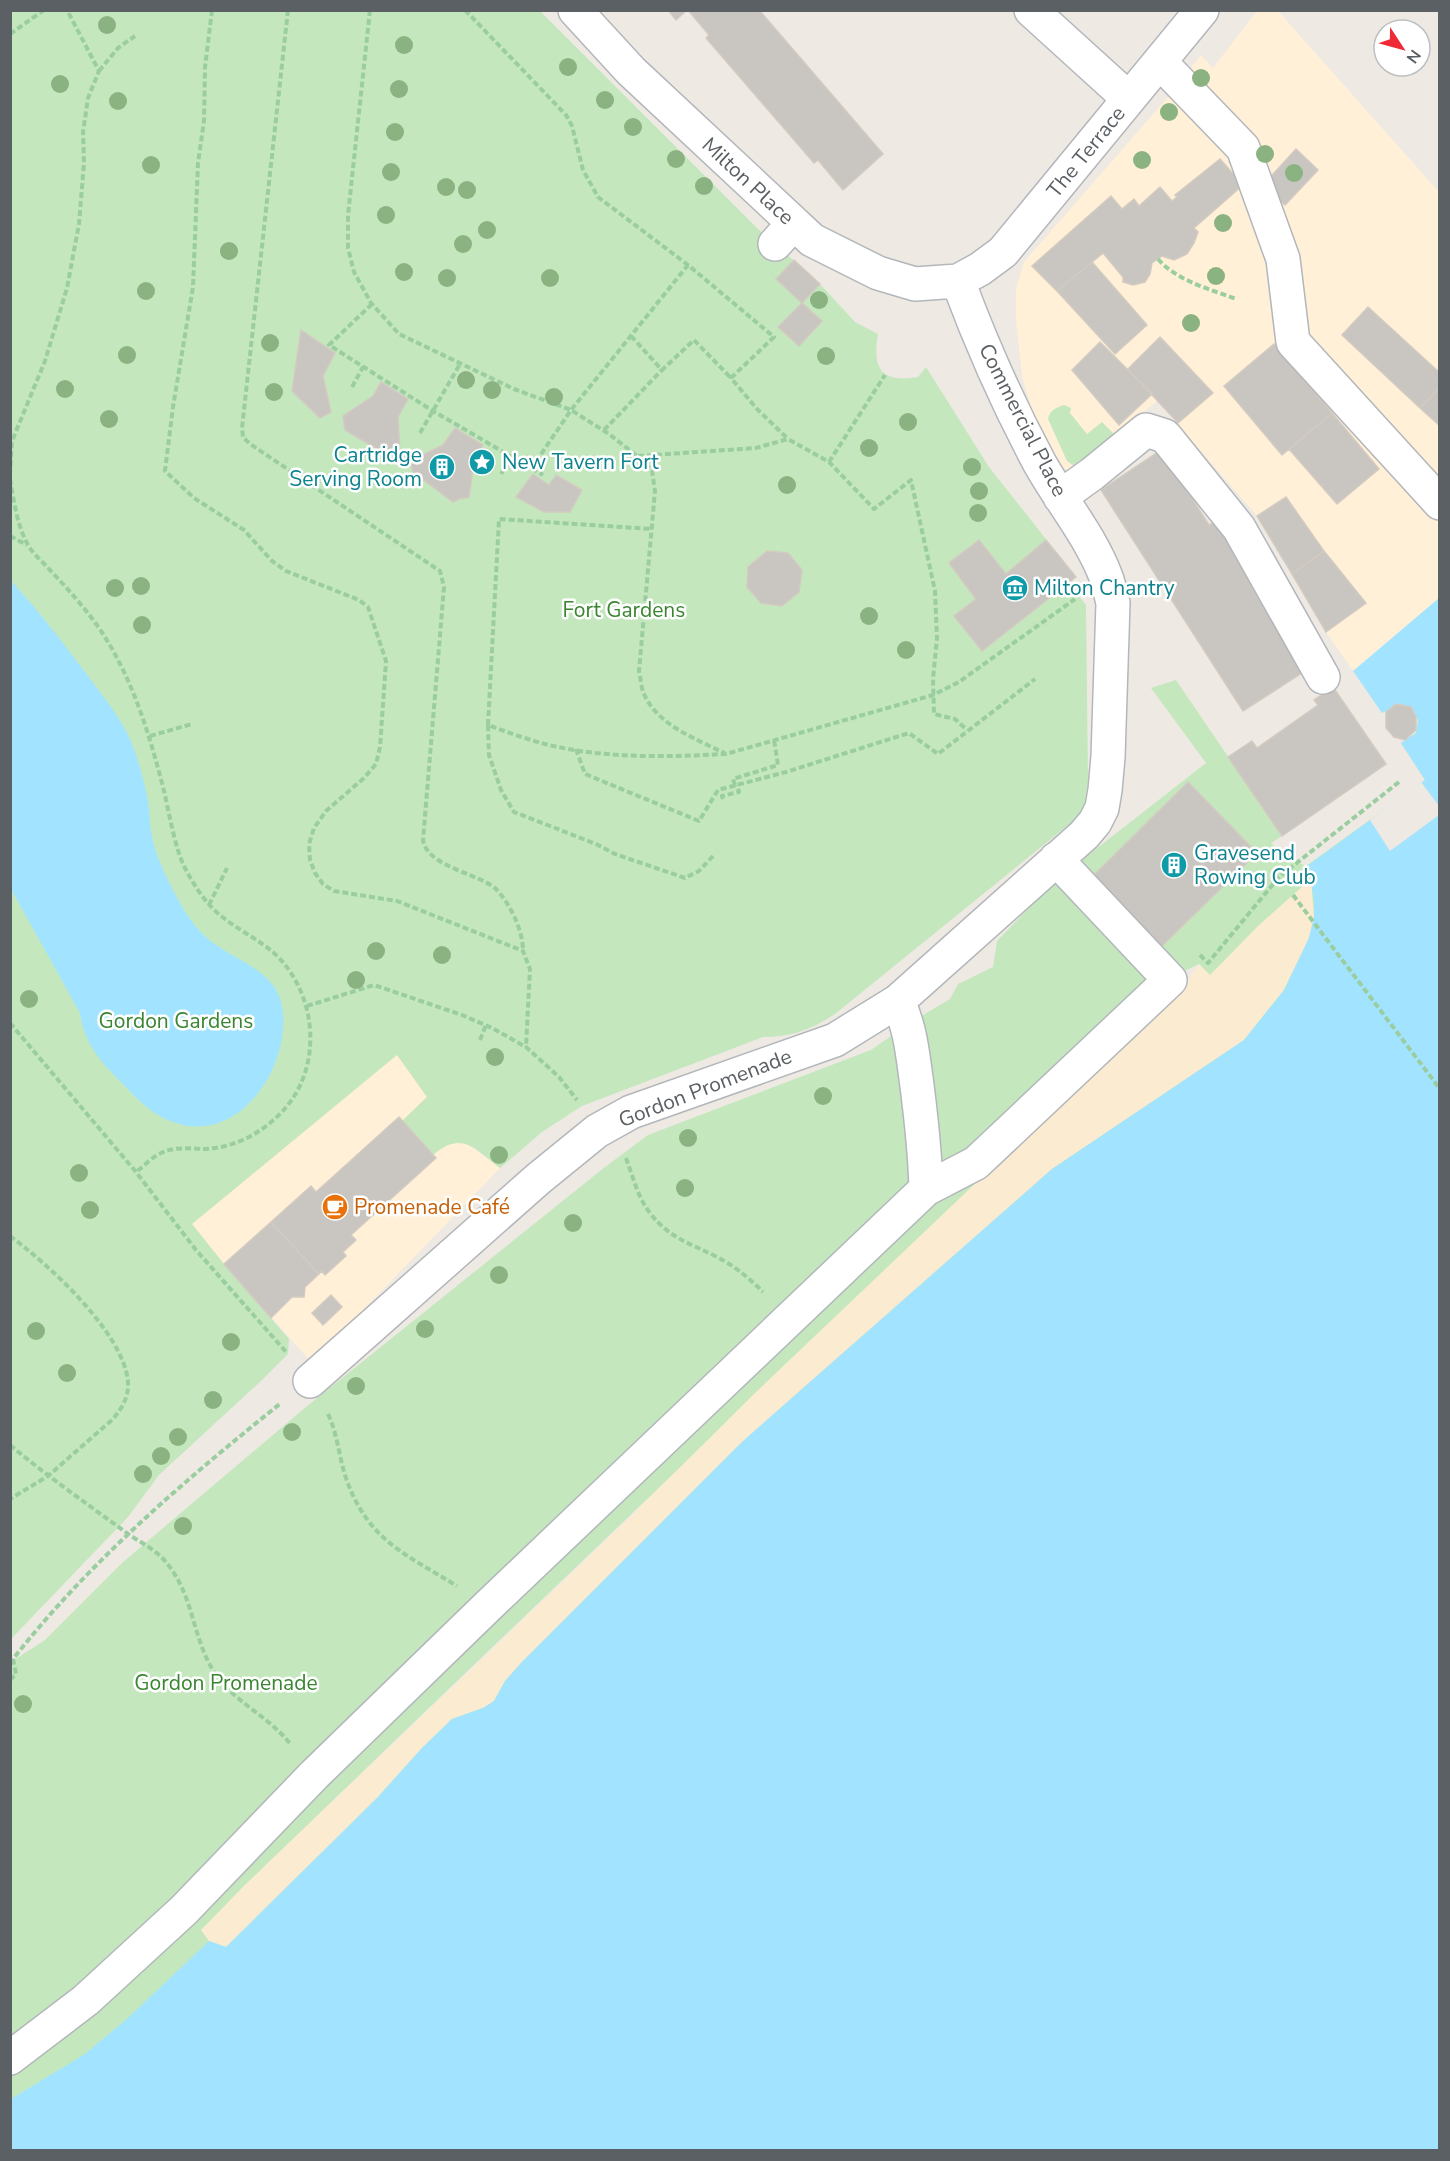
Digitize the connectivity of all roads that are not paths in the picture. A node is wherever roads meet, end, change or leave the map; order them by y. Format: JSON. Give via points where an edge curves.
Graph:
{"nodes":[{"id":1,"x":576,"y":10,"type":"edge"},
{"id":2,"x":1031,"y":10,"type":"edge"},
{"id":3,"x":1202,"y":10,"type":"edge"},
{"id":4,"x":1160,"y":62,"type":"junction"},
{"id":5,"x":1129,"y":99,"type":"junction"},
{"id":6,"x":958,"y":281,"type":"junction"},
{"id":7,"x":1060,"y":497,"type":"junction"},
{"id":8,"x":1440,"y":503,"type":"edge"},
{"id":9,"x":1323,"y":677,"type":"dead end"},
{"id":10,"x":1056,"y":859,"type":"junction"},
{"id":11,"x":898,"y":1001,"type":"junction"},
{"id":12,"x":926,"y":1189,"type":"junction"},
{"id":13,"x":310,"y":1381,"type":"road end"},
{"id":14,"x":10,"y":2058,"type":"edge"}],
"edges":[{"from":1,"to":6,"type":"street","name":"Milton Place","via":[[784,234],[812,240],[878,273],[915,285]]},
{"from":2,"to":5,"type":"street"},
{"from":3,"to":4,"type":"street","name":"The Terrace"},
{"from":4,"to":5,"type":"street","name":"The Terrace"},
{"from":4,"to":8,"type":"street","via":[[1243,148],[1283,259],[1293,342]]},
{"from":5,"to":6,"type":"street","name":"The Terrace","via":[[1003,252]]},
{"from":6,"to":7,"type":"street","name":"Commercial Place","via":[[1017,416]]},
{"from":7,"to":9,"type":"street","via":[[1146,430],[1165,436],[1239,528]]},
{"from":7,"to":10,"type":"street","name":"Commercial Place","via":[[1106,577],[1103,601],[1108,757],[1102,808],[1095,822]]},
{"from":10,"to":11,"type":"street","name":"Gordon Promenade"},
{"from":10,"to":12,"type":"street","via":[[1170,980],[976,1163]]},
{"from":11,"to":12,"type":"street","via":[[908,1024],[925,1139]]},
{"from":11,"to":13,"type":"street","name":"Gordon Promenade","via":[[834,1040],[631,1112],[603,1128],[538,1179]]},
{"from":12,"to":14,"type":"street","via":[[314,1775],[184,1910],[86,2000]]}]}
